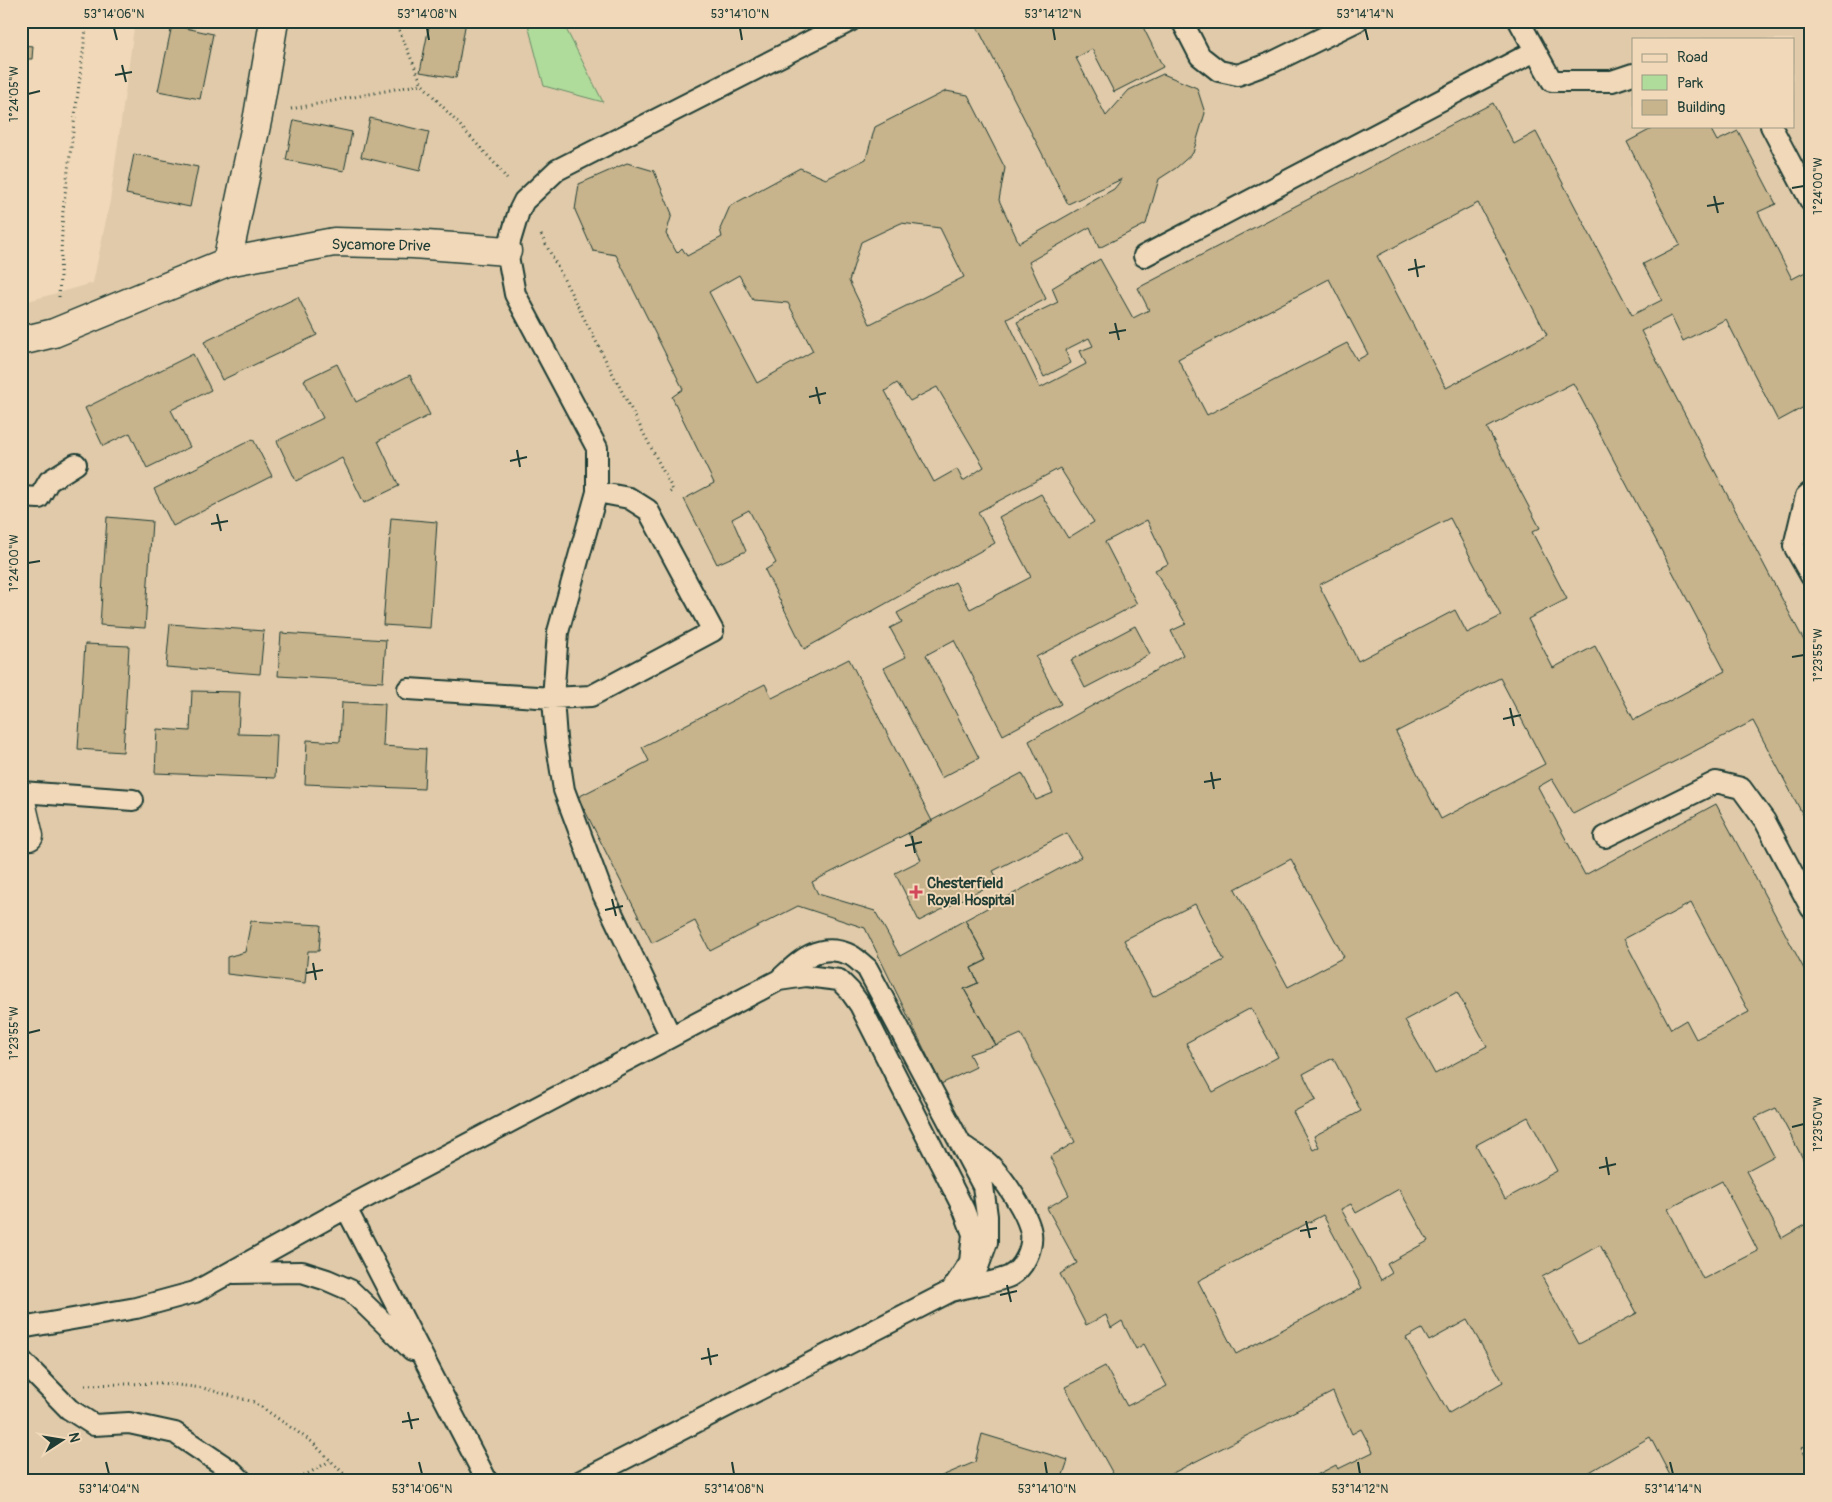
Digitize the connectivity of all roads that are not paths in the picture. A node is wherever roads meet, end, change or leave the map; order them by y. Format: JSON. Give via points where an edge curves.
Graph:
{"nodes":[{"id":1,"x":274,"y":21,"type":"edge"},
{"id":2,"x":850,"y":21,"type":"edge"},
{"id":3,"x":1182,"y":21,"type":"edge"},
{"id":4,"x":1357,"y":21,"type":"edge"},
{"id":5,"x":1519,"y":21,"type":"edge"},
{"id":6,"x":1535,"y":51,"type":"junction"},
{"id":7,"x":1632,"y":74,"type":"edge"},
{"id":8,"x":1772,"y":128,"type":"edge"},
{"id":9,"x":1811,"y":202,"type":"edge"},
{"id":10,"x":507,"y":251,"type":"junction"},
{"id":11,"x":1144,"y":256,"type":"dead end"},
{"id":12,"x":227,"y":262,"type":"junction"},
{"id":13,"x":21,"y":341,"type":"edge"},
{"id":14,"x":76,"y":464,"type":"dead end"},
{"id":15,"x":597,"y":492,"type":"junction"},
{"id":16,"x":1811,"y":492,"type":"edge"},
{"id":17,"x":21,"y":497,"type":"edge"},
{"id":18,"x":1811,"y":576,"type":"edge"},
{"id":19,"x":408,"y":688,"type":"dead end"},
{"id":20,"x":553,"y":698,"type":"junction"},
{"id":21,"x":21,"y":792,"type":"edge"},
{"id":22,"x":133,"y":800,"type":"dead end"},
{"id":23,"x":21,"y":802,"type":"edge"},
{"id":24,"x":29,"y":836,"type":"dead end"},
{"id":25,"x":1605,"y":837,"type":"dead end"},
{"id":26,"x":1811,"y":908,"type":"edge"},
{"id":27,"x":779,"y":980,"type":"junction"},
{"id":28,"x":672,"y":1037,"type":"junction"},
{"id":29,"x":960,"y":1143,"type":"junction"},
{"id":30,"x":346,"y":1208,"type":"junction"},
{"id":31,"x":230,"y":1273,"type":"junction"},
{"id":32,"x":951,"y":1291,"type":"junction"},
{"id":33,"x":21,"y":1328,"type":"edge"},
{"id":34,"x":21,"y":1360,"type":"edge"},
{"id":35,"x":425,"y":1363,"type":"junction"},
{"id":36,"x":242,"y":1481,"type":"edge"},
{"id":37,"x":487,"y":1481,"type":"edge"},
{"id":38,"x":581,"y":1481,"type":"edge"}],
"edges":[{"from":1,"to":12,"type":"street"},
{"from":2,"to":10,"type":"lane","via":[[557,170],[524,201]]},
{"from":3,"to":4,"type":"lane","via":[[1200,56],[1219,71],[1238,76]]},
{"from":5,"to":6,"type":"lane"},
{"from":6,"to":7,"type":"lane","via":[[1552,81],[1612,81]]},
{"from":6,"to":11,"type":"lane"},
{"from":8,"to":9,"type":"lane"},
{"from":10,"to":12,"type":"street","name":"Sycamore Drive","via":[[334,242]]},
{"from":10,"to":15,"type":"lane","via":[[515,294],[597,448]]},
{"from":12,"to":13,"type":"street","name":"Sycamore Drive","via":[[54,333]]},
{"from":14,"to":17,"type":"lane","via":[[49,481],[39,498]]},
{"from":15,"to":20,"type":"lane","via":[[558,632]]},
{"from":15,"to":20,"type":"lane","via":[[629,498],[648,510],[713,631],[591,696]]},
{"from":16,"to":18,"type":"lane","via":[[1806,496],[1794,546]]},
{"from":19,"to":20,"type":"lane"},
{"from":20,"to":28,"type":"lane","via":[[564,790],[602,892]]},
{"from":21,"to":22,"type":"lane"},
{"from":23,"to":24,"type":"street"},
{"from":25,"to":26,"type":"lane","via":[[1716,782],[1741,788],[1765,821]]},
{"from":27,"to":28,"type":"lane"},
{"from":27,"to":29,"type":"lane","via":[[801,959],[825,949],[849,954],[867,968]]},
{"from":27,"to":32,"type":"lane","via":[[806,976],[839,980],[860,1005],[964,1210],[973,1234],[970,1262]]},
{"from":28,"to":30,"type":"lane"},
{"from":29,"to":32,"type":"lane","via":[[983,1186],[987,1242],[978,1267]]},
{"from":29,"to":32,"type":"lane","via":[[990,1165],[1013,1195],[1031,1234],[1023,1266],[1010,1276]]},
{"from":30,"to":31,"type":"lane"},
{"from":30,"to":35,"type":"lane"},
{"from":31,"to":33,"type":"lane","via":[[195,1292],[136,1308]]},
{"from":31,"to":35,"type":"lane","via":[[302,1272],[350,1290]]},
{"from":32,"to":38,"type":"lane"},
{"from":34,"to":36,"type":"lane","via":[[68,1409],[94,1425],[128,1423],[175,1433]]},
{"from":35,"to":37,"type":"lane"}]}
